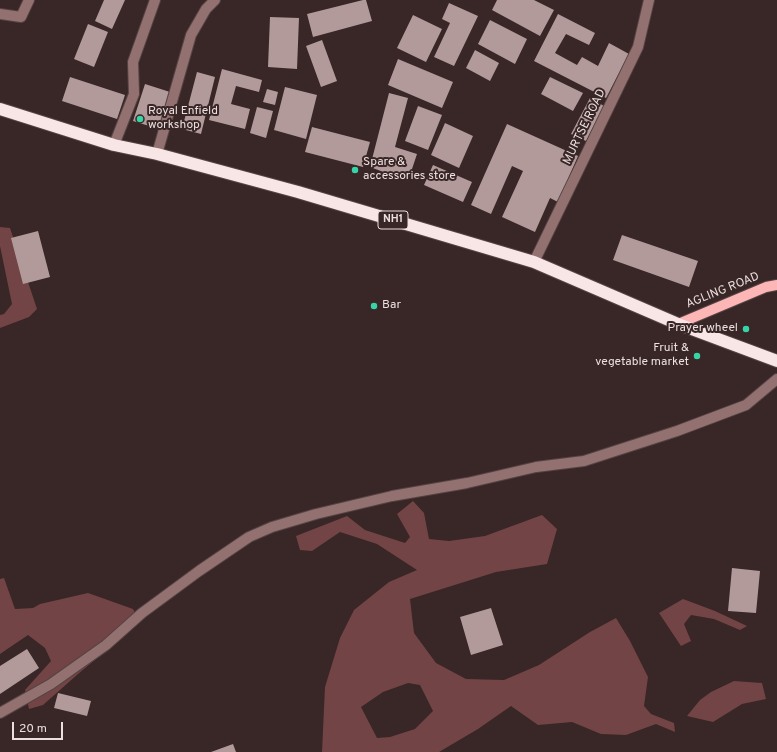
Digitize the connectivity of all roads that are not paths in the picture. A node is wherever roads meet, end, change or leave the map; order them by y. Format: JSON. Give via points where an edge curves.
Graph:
{"nodes":[{"id":1,"x":29,"y":0,"type":"edge"},
{"id":2,"x":155,"y":0,"type":"edge"},
{"id":3,"x":215,"y":0,"type":"edge"},
{"id":4,"x":649,"y":0,"type":"edge"},
{"id":5,"x":0,"y":14,"type":"edge"},
{"id":6,"x":0,"y":109,"type":"edge"},
{"id":7,"x":114,"y":145,"type":"junction"},
{"id":8,"x":157,"y":154,"type":"junction"},
{"id":9,"x":534,"y":262,"type":"junction"},
{"id":10,"x":777,"y":285,"type":"edge"},
{"id":11,"x":678,"y":324,"type":"junction"},
{"id":12,"x":777,"y":361,"type":"edge"},
{"id":13,"x":777,"y":379,"type":"edge"},
{"id":14,"x":0,"y":713,"type":"edge"}],
"edges":[{"from":1,"to":5,"type":"street","via":[[21,17]]},
{"from":2,"to":7,"type":"street","via":[[133,62],[134,94]]},
{"from":3,"to":8,"type":"street","via":[[206,9],[191,35]]},
{"from":4,"to":9,"type":"street","name":"MURTSE ROAD","via":[[638,47]]},
{"from":6,"to":7,"type":"highway","number":"NH1"},
{"from":7,"to":8,"type":"highway","number":"NH1"},
{"from":8,"to":9,"type":"highway","number":"NH1","via":[[305,194]]},
{"from":9,"to":11,"type":"highway","number":"NH1"},
{"from":10,"to":11,"type":"main road","name":"AGLING ROAD","via":[[766,287]]},
{"from":11,"to":12,"type":"highway","number":"NH1"},
{"from":13,"to":14,"type":"street","via":[[746,405],[677,432],[584,461],[536,467],[467,483],[392,496],[272,527],[249,537],[199,571],[100,650],[51,684]]}]}
